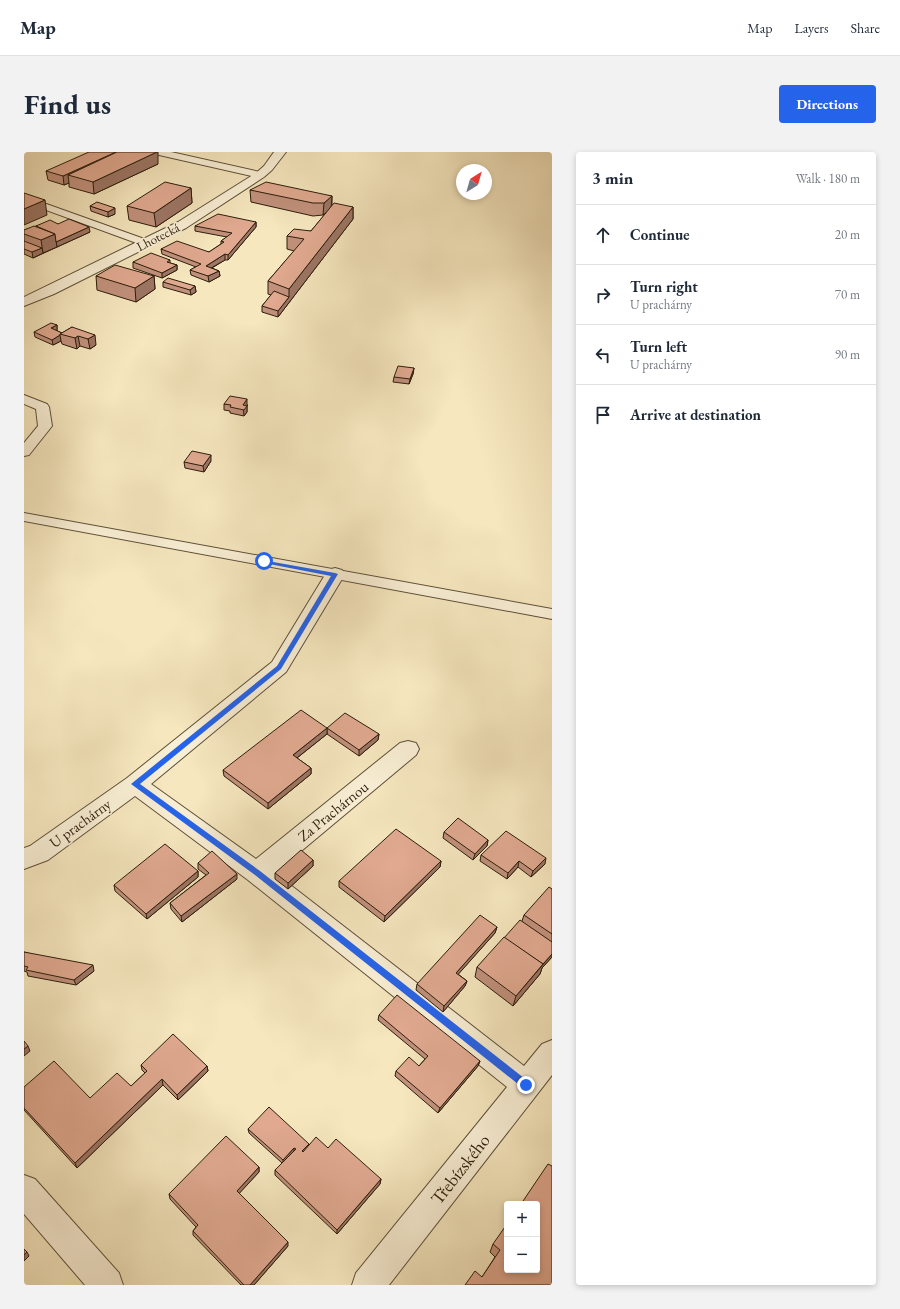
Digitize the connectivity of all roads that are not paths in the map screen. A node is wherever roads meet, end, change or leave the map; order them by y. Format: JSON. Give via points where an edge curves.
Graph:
{"nodes":[{"id":1,"x":159,"y":152,"type":"edge"},
{"id":2,"x":280,"y":152,"type":"edge"},
{"id":3,"x":260,"y":175,"type":"junction"},
{"id":4,"x":24,"y":198,"type":"edge"},
{"id":5,"x":146,"y":243,"type":"junction"},
{"id":6,"x":24,"y":302,"type":"edge"},
{"id":7,"x":24,"y":399,"type":"edge"},
{"id":8,"x":24,"y":452,"type":"edge"},
{"id":9,"x":24,"y":517,"type":"edge"},
{"id":10,"x":335,"y":574,"type":"junction"},
{"id":11,"x":552,"y":614,"type":"edge"},
{"id":12,"x":408,"y":750,"type":"dead end"},
{"id":13,"x":135,"y":784,"type":"junction"},
{"id":14,"x":24,"y":859,"type":"edge"},
{"id":15,"x":257,"y":873,"type":"junction"},
{"id":16,"x":552,"y":1053,"type":"edge"},
{"id":17,"x":526,"y":1085,"type":"junction"},
{"id":18,"x":24,"y":1190,"type":"edge"},
{"id":19,"x":107,"y":1285,"type":"edge"},
{"id":20,"x":368,"y":1285,"type":"edge"}],
"edges":[{"from":1,"to":3,"type":"lane"},
{"from":2,"to":3,"type":"street","name":"Lhotecká"},
{"from":3,"to":5,"type":"street","name":"Lhotecká","via":[[182,225]]},
{"from":4,"to":5,"type":"lane"},
{"from":5,"to":6,"type":"street","name":"Lhotecká"},
{"from":7,"to":8,"type":"lane","via":[[42,408],[45,426]]},
{"from":9,"to":10,"type":"lane"},
{"from":10,"to":11,"type":"lane"},
{"from":10,"to":13,"type":"street","name":"U prachárny","via":[[279,667]]},
{"from":12,"to":15,"type":"street","name":"Za Prachárnou"},
{"from":13,"to":14,"type":"street","name":"U prachárny","via":[[39,853]]},
{"from":13,"to":15,"type":"street"},
{"from":15,"to":17,"type":"street"},
{"from":16,"to":17,"type":"street","name":"Třebízského"},
{"from":17,"to":20,"type":"street","name":"Třebízského"},
{"from":18,"to":19,"type":"street"}]}
